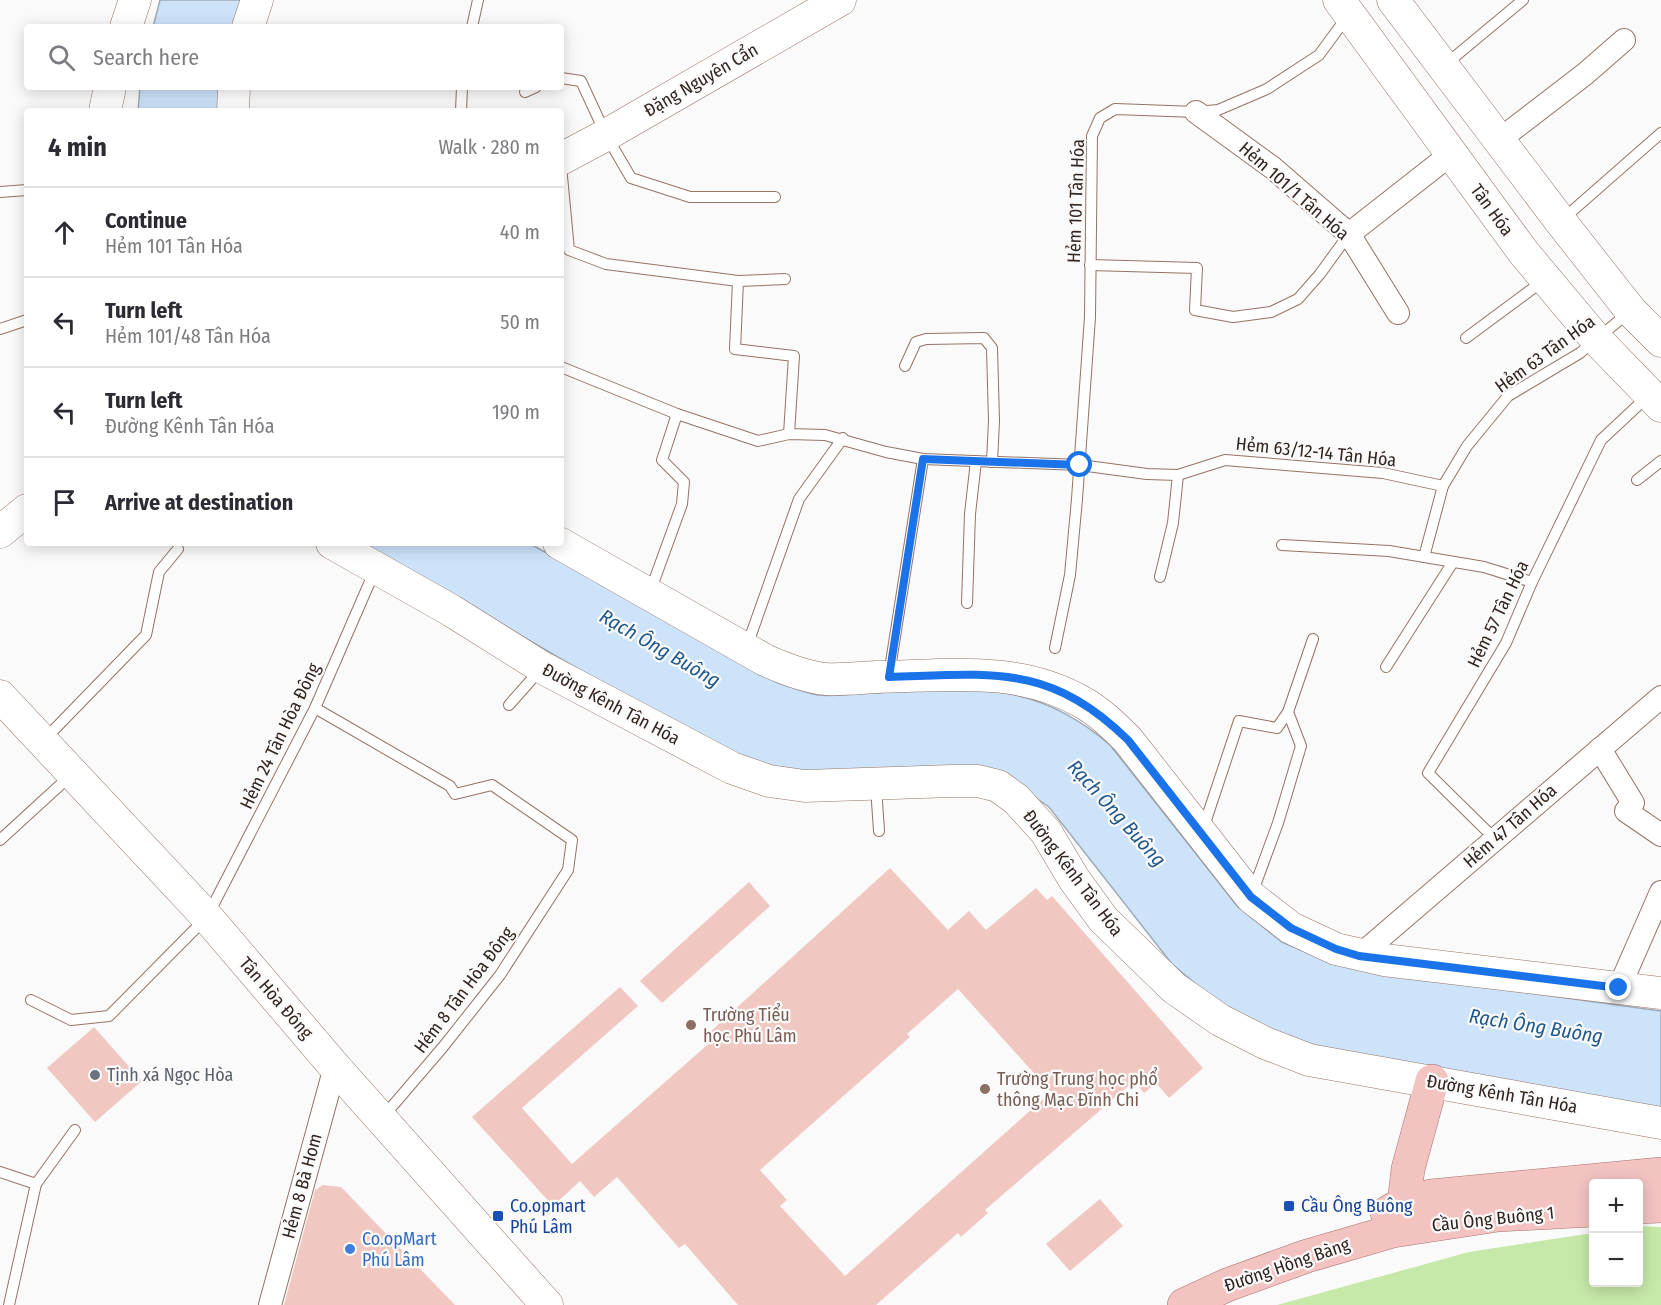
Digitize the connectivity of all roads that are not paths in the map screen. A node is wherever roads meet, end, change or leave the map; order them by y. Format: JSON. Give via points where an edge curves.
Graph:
{"nodes":[{"id":1,"x":135,"y":0,"type":"edge"},
{"id":2,"x":257,"y":0,"type":"edge"},
{"id":3,"x":478,"y":0,"type":"edge"},
{"id":4,"x":840,"y":0,"type":"edge"},
{"id":5,"x":1393,"y":0,"type":"edge"},
{"id":6,"x":1523,"y":0,"type":"edge"},
{"id":7,"x":1344,"y":7,"type":"edge"},
{"id":8,"x":127,"y":24,"type":"edge"},
{"id":9,"x":249,"y":24,"type":"edge"},
{"id":10,"x":473,"y":24,"type":"edge"},
{"id":11,"x":1624,"y":40,"type":"dead end"},
{"id":12,"x":1443,"y":66,"type":"junction"},
{"id":13,"x":564,"y":78,"type":"edge"},
{"id":14,"x":109,"y":90,"type":"edge"},
{"id":15,"x":234,"y":90,"type":"edge"},
{"id":16,"x":462,"y":90,"type":"edge"},
{"id":17,"x":529,"y":90,"type":"edge"},
{"id":18,"x":525,"y":92,"type":"dead end"},
{"id":19,"x":106,"y":108,"type":"edge"},
{"id":20,"x":233,"y":108,"type":"edge"},
{"id":21,"x":461,"y":108,"type":"edge"},
{"id":22,"x":1196,"y":112,"type":"junction"},
{"id":23,"x":1661,"y":133,"type":"edge"},
{"id":24,"x":606,"y":135,"type":"junction"},
{"id":25,"x":1499,"y":140,"type":"junction"},
{"id":26,"x":1451,"y":154,"type":"junction"},
{"id":27,"x":564,"y":157,"type":"edge"},
{"id":28,"x":24,"y":190,"type":"edge"},
{"id":29,"x":0,"y":192,"type":"edge"},
{"id":30,"x":775,"y":197,"type":"dead end"},
{"id":31,"x":564,"y":198,"type":"edge"},
{"id":32,"x":1561,"y":222,"type":"junction"},
{"id":33,"x":1349,"y":234,"type":"junction"},
{"id":34,"x":1090,"y":265,"type":"junction"},
{"id":35,"x":785,"y":279,"type":"dead end"},
{"id":36,"x":1546,"y":279,"type":"junction"},
{"id":37,"x":738,"y":281,"type":"junction"},
{"id":38,"x":1398,"y":313,"type":"dead end"},
{"id":39,"x":24,"y":321,"type":"edge"},
{"id":40,"x":1651,"y":326,"type":"edge"},
{"id":41,"x":0,"y":329,"type":"edge"},
{"id":42,"x":1466,"y":338,"type":"dead end"},
{"id":43,"x":1596,"y":339,"type":"junction"},
{"id":44,"x":905,"y":366,"type":"dead end"},
{"id":45,"x":564,"y":368,"type":"edge"},
{"id":46,"x":1655,"y":400,"type":"edge"},
{"id":47,"x":677,"y":414,"type":"junction"},
{"id":48,"x":789,"y":434,"type":"junction"},
{"id":49,"x":843,"y":438,"type":"junction"},
{"id":50,"x":923,"y":459,"type":"junction"},
{"id":51,"x":976,"y":461,"type":"junction"},
{"id":52,"x":1661,"y":461,"type":"edge"},
{"id":53,"x":992,"y":462,"type":"junction"},
{"id":54,"x":1080,"y":465,"type":"junction"},
{"id":55,"x":1178,"y":475,"type":"junction"},
{"id":56,"x":1637,"y":480,"type":"dead end"},
{"id":57,"x":1443,"y":486,"type":"junction"},
{"id":58,"x":24,"y":512,"type":"edge"},
{"id":59,"x":0,"y":532,"type":"edge"},
{"id":60,"x":1282,"y":545,"type":"dead end"},
{"id":61,"x":338,"y":546,"type":"edge"},
{"id":62,"x":564,"y":546,"type":"edge"},
{"id":63,"x":178,"y":549,"type":"dead end"},
{"id":64,"x":1424,"y":557,"type":"junction"},
{"id":65,"x":1453,"y":562,"type":"junction"},
{"id":66,"x":376,"y":567,"type":"junction"},
{"id":67,"x":1160,"y":577,"type":"dead end"},
{"id":68,"x":1532,"y":582,"type":"junction"},
{"id":69,"x":649,"y":595,"type":"junction"},
{"id":70,"x":967,"y":603,"type":"dead end"},
{"id":71,"x":1314,"y":639,"type":"dead end"},
{"id":72,"x":1055,"y":648,"type":"dead end"},
{"id":73,"x":746,"y":649,"type":"junction"},
{"id":74,"x":543,"y":668,"type":"junction"},
{"id":75,"x":1386,"y":668,"type":"dead end"},
{"id":76,"x":889,"y":677,"type":"junction"},
{"id":77,"x":0,"y":696,"type":"edge"},
{"id":78,"x":1661,"y":697,"type":"edge"},
{"id":79,"x":509,"y":705,"type":"dead end"},
{"id":80,"x":315,"y":708,"type":"junction"},
{"id":81,"x":1288,"y":712,"type":"junction"},
{"id":82,"x":43,"y":742,"type":"junction"},
{"id":83,"x":1600,"y":749,"type":"junction"},
{"id":84,"x":72,"y":774,"type":"junction"},
{"id":85,"x":875,"y":783,"type":"junction"},
{"id":86,"x":879,"y":831,"type":"dead end"},
{"id":87,"x":1201,"y":835,"type":"junction"},
{"id":88,"x":1661,"y":835,"type":"edge"},
{"id":89,"x":1495,"y":839,"type":"junction"},
{"id":90,"x":0,"y":840,"type":"edge"},
{"id":91,"x":1661,"y":892,"type":"edge"},
{"id":92,"x":1251,"y":897,"type":"junction"},
{"id":93,"x":207,"y":917,"type":"junction"},
{"id":94,"x":1359,"y":956,"type":"junction"},
{"id":95,"x":1619,"y":988,"type":"junction"},
{"id":96,"x":1661,"y":993,"type":"edge"},
{"id":97,"x":31,"y":1000,"type":"dead end"},
{"id":98,"x":335,"y":1067,"type":"junction"},
{"id":99,"x":1432,"y":1081,"type":"junction"},
{"id":100,"x":381,"y":1119,"type":"junction"},
{"id":101,"x":1661,"y":1123,"type":"edge"},
{"id":102,"x":75,"y":1130,"type":"dead end"},
{"id":103,"x":0,"y":1172,"type":"edge"},
{"id":104,"x":1661,"y":1174,"type":"edge"},
{"id":105,"x":36,"y":1184,"type":"junction"},
{"id":106,"x":1661,"y":1206,"type":"edge"},
{"id":107,"x":1643,"y":1207,"type":"edge"},
{"id":108,"x":1589,"y":1210,"type":"edge"},
{"id":109,"x":1399,"y":1217,"type":"junction"},
{"id":110,"x":9,"y":1305,"type":"edge"},
{"id":111,"x":270,"y":1305,"type":"edge"},
{"id":112,"x":547,"y":1305,"type":"edge"},
{"id":113,"x":1184,"y":1305,"type":"edge"}],
"edges":[{"from":1,"to":8,"type":"street"},
{"from":2,"to":9,"type":"street"},
{"from":3,"to":10,"type":"lane"},
{"from":4,"to":24,"type":"street","name":"Đặng Nguyên Cẩn"},
{"from":5,"to":12,"type":"street"},
{"from":6,"to":12,"type":"lane"},
{"from":7,"to":22,"type":"lane","name":"Hẻm 101 Tân Hóa","via":[[1319,55],[1268,89],[1218,110]]},
{"from":7,"to":26,"type":"street","name":"Tân Hóa"},
{"from":11,"to":25,"type":"street"},
{"from":12,"to":25,"type":"street"},
{"from":13,"to":24,"type":"lane","via":[[581,81]]},
{"from":14,"to":19,"type":"street"},
{"from":15,"to":20,"type":"street"},
{"from":16,"to":21,"type":"lane"},
{"from":17,"to":18,"type":"lane"},
{"from":22,"to":33,"type":"street","name":"Hẻm 101/1 Tân Hóa","via":[[1273,168]]},
{"from":22,"to":34,"type":"lane","name":"Hẻm 101 Tân Hóa","via":[[1115,108],[1100,118],[1092,136]]},
{"from":23,"to":32,"type":"lane"},
{"from":24,"to":27,"type":"street","name":"Đặng Nguyên Cẩn"},
{"from":24,"to":30,"type":"lane","via":[[631,178],[690,197]]},
{"from":25,"to":32,"type":"street"},
{"from":26,"to":33,"type":"street"},
{"from":26,"to":36,"type":"street","name":"Tân Hóa"},
{"from":28,"to":29,"type":"lane"},
{"from":31,"to":37,"type":"lane","via":[[569,250],[606,264]]},
{"from":32,"to":40,"type":"street"},
{"from":33,"to":34,"type":"lane","via":[[1298,299],[1271,312],[1233,317],[1195,310],[1197,268]]},
{"from":33,"to":38,"type":"street","name":"Hẻm 101/1 Tân Hóa"},
{"from":34,"to":54,"type":"lane","name":"Hẻm 101 Tân Hóa"},
{"from":35,"to":37,"type":"lane"},
{"from":36,"to":42,"type":"lane"},
{"from":36,"to":43,"type":"street","name":"Tân Hóa"},
{"from":37,"to":48,"type":"lane","via":[[735,349],[794,356]]},
{"from":39,"to":41,"type":"lane"},
{"from":40,"to":43,"type":"lane","name":"Hẻm 63 Tân Hóa"},
{"from":43,"to":46,"type":"street","name":"Tân Hóa"},
{"from":43,"to":57,"type":"lane","name":"Hẻm 63 Tân Hóa","via":[[1508,396],[1467,446]]},
{"from":44,"to":53,"type":"lane","via":[[916,342],[984,338],[992,348]]},
{"from":45,"to":47,"type":"lane"},
{"from":46,"to":68,"type":"lane","name":"Hẻm 57 Tân Hóa","via":[[1601,440]]},
{"from":47,"to":48,"type":"lane","via":[[758,441]]},
{"from":47,"to":69,"type":"lane","via":[[662,460],[684,482],[682,504]]},
{"from":48,"to":49,"type":"lane"},
{"from":49,"to":50,"type":"lane"},
{"from":49,"to":73,"type":"lane","via":[[799,499]]},
{"from":50,"to":51,"type":"lane"},
{"from":50,"to":76,"type":"lane"},
{"from":51,"to":53,"type":"lane"},
{"from":51,"to":70,"type":"lane"},
{"from":52,"to":56,"type":"lane"},
{"from":53,"to":54,"type":"lane"},
{"from":54,"to":55,"type":"lane","name":"Hẻm 63/12-14 Tân Hóa"},
{"from":54,"to":72,"type":"lane","name":"Hẻm 101 Tân Hóa","via":[[1070,575]]},
{"from":55,"to":57,"type":"lane","name":"Hẻm 63/12-14 Tân Hóa","via":[[1225,460],[1383,473]]},
{"from":55,"to":67,"type":"lane","via":[[1173,523]]},
{"from":57,"to":64,"type":"lane","name":"Hẻm 63 Tân Hóa"},
{"from":58,"to":59,"type":"street"},
{"from":60,"to":64,"type":"lane","via":[[1389,551]]},
{"from":61,"to":66,"type":"street","name":"Đường Kênh Tân Hóa"},
{"from":62,"to":69,"type":"street"},
{"from":63,"to":82,"type":"lane","via":[[159,572],[146,635]]},
{"from":64,"to":65,"type":"lane"},
{"from":65,"to":68,"type":"lane"},
{"from":65,"to":75,"type":"lane"},
{"from":66,"to":74,"type":"street","name":"Đường Kênh Tân Hóa"},
{"from":66,"to":80,"type":"lane","name":"Hẻm 24 Tân Hòa Đông"},
{"from":68,"to":89,"type":"lane","name":"Hẻm 57 Tân Hóa","via":[[1506,643],[1428,773]]},
{"from":69,"to":73,"type":"street"},
{"from":71,"to":81,"type":"lane"},
{"from":73,"to":76,"type":"street","via":[[784,669],[825,679]]},
{"from":74,"to":79,"type":"lane"},
{"from":74,"to":85,"type":"street","name":"Đường Kênh Tân Hóa","via":[[732,768],[769,782],[805,786]]},
{"from":76,"to":87,"type":"street","via":[[991,674],[1036,681],[1075,698],[1107,719],[1128,740]]},
{"from":77,"to":82,"type":"street","name":"Tân Hòa Đông"},
{"from":78,"to":83,"type":"street","name":"Hẻm 47 Tân Hóa"},
{"from":80,"to":93,"type":"lane","name":"Hẻm 24 Tân Hòa Đông"},
{"from":80,"to":100,"type":"lane","name":"Hẻm 8 Tân Hòa Đông","via":[[450,786],[455,794],[492,785],[572,840],[568,870],[500,975]]},
{"from":81,"to":87,"type":"lane","via":[[1276,728],[1239,721]]},
{"from":81,"to":92,"type":"lane","via":[[1300,746]]},
{"from":82,"to":84,"type":"street","name":"Tân Hòa Đông"},
{"from":83,"to":88,"type":"street","via":[[1633,803],[1626,811]]},
{"from":83,"to":89,"type":"street","name":"Hẻm 47 Tân Hóa"},
{"from":84,"to":90,"type":"lane"},
{"from":84,"to":93,"type":"street","name":"Tân Hòa Đông"},
{"from":85,"to":86,"type":"lane"},
{"from":85,"to":99,"type":"street","name":"Đường Kênh Tân Hóa","via":[[978,781],[998,786],[1016,799],[1046,832],[1103,919],[1174,988],[1220,1020],[1309,1060]]},
{"from":87,"to":92,"type":"street"},
{"from":89,"to":94,"type":"street","name":"Hẻm 47 Tân Hóa"},
{"from":91,"to":95,"type":"street"},
{"from":92,"to":94,"type":"street","via":[[1291,928]]},
{"from":93,"to":97,"type":"lane","name":"Hẻm 24 Tân Hòa Đông","via":[[109,1016],[71,1020]]},
{"from":93,"to":98,"type":"street","name":"Tân Hòa Đông"},
{"from":94,"to":95,"type":"street"},
{"from":95,"to":96,"type":"street"},
{"from":98,"to":100,"type":"street","name":"Tân Hòa Đông"},
{"from":98,"to":111,"type":"street","name":"Hẻm 8 Bà Hom"},
{"from":99,"to":101,"type":"street","name":"Đường Kênh Tân Hóa"},
{"from":99,"to":109,"type":"main road"},
{"from":100,"to":112,"type":"street","name":"Tân Hòa Đông"},
{"from":102,"to":105,"type":"lane"},
{"from":103,"to":105,"type":"lane"},
{"from":104,"to":109,"type":"main road","via":[[1431,1196]]},
{"from":105,"to":110,"type":"lane"},
{"from":106,"to":107,"type":"main road"},
{"from":108,"to":109,"type":"main road","name":"Cầu Ông Buông 1"},
{"from":109,"to":113,"type":"main road","name":"Đường Hồng Bàng"}]}
